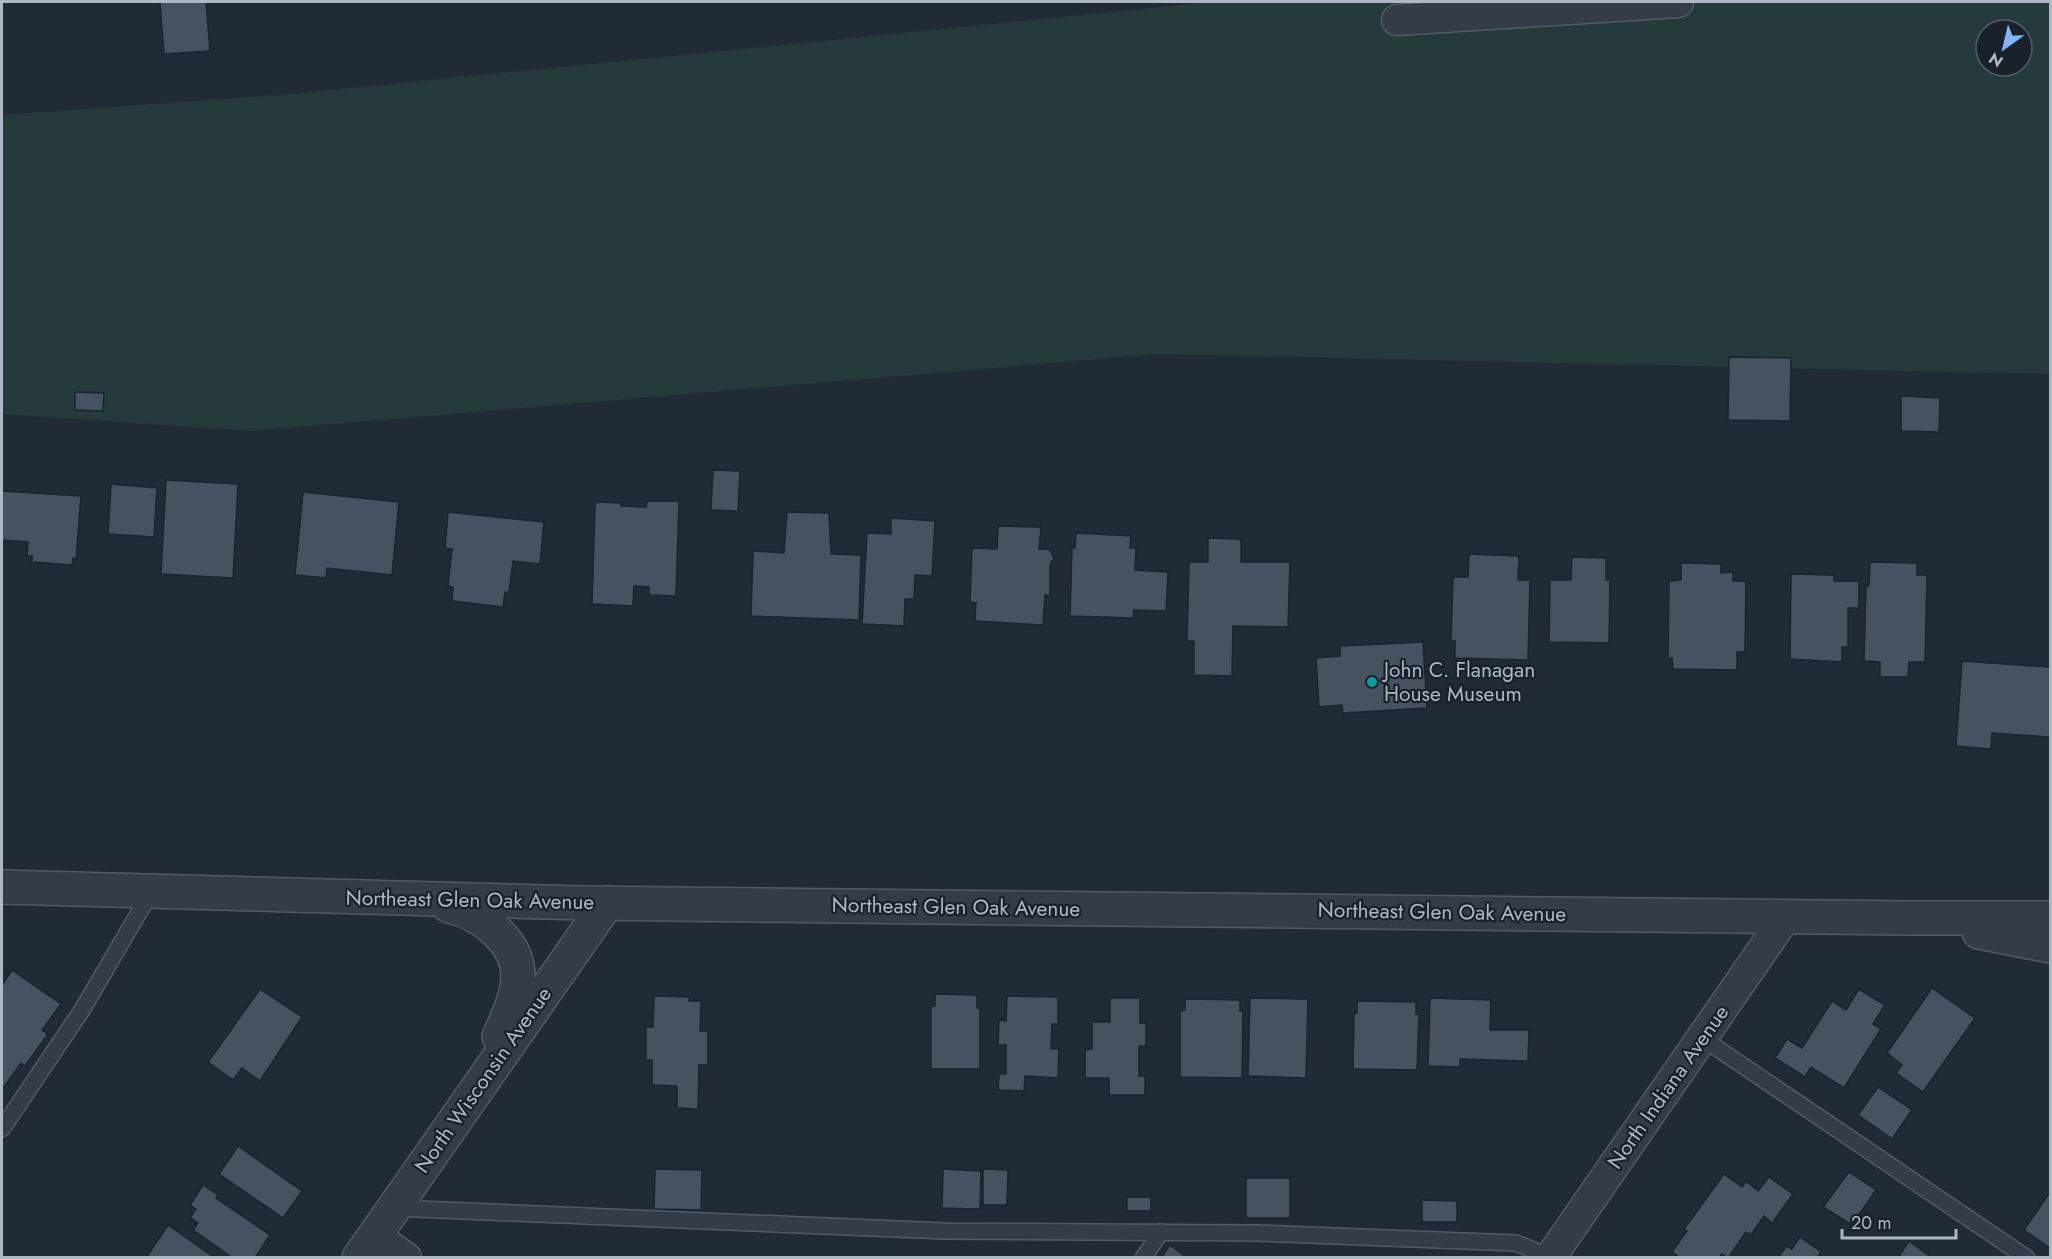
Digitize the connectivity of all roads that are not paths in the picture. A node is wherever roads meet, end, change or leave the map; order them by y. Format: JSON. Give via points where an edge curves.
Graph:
{"nodes":[{"id":1,"x":1678,"y":2,"type":"edge"},
{"id":2,"x":1397,"y":20,"type":"dead end"},
{"id":3,"x":2,"y":887,"type":"edge"},
{"id":4,"x":151,"y":892,"type":"junction"},
{"id":5,"x":400,"y":899,"type":"junction"},
{"id":6,"x":607,"y":903,"type":"junction"},
{"id":7,"x":1786,"y":916,"type":"junction"},
{"id":8,"x":1910,"y":918,"type":"junction"},
{"id":9,"x":2050,"y":918,"type":"edge"},
{"id":10,"x":2050,"y":946,"type":"edge"},
{"id":11,"x":1702,"y":1038,"type":"junction"},
{"id":12,"x":455,"y":1120,"type":"junction"},
{"id":13,"x":2,"y":1129,"type":"edge"},
{"id":14,"x":393,"y":1208,"type":"junction"},
{"id":15,"x":1161,"y":1232,"type":"junction"},
{"id":16,"x":367,"y":1246,"type":"edge"},
{"id":17,"x":406,"y":1257,"type":"edge"},
{"id":18,"x":1143,"y":1257,"type":"edge"},
{"id":19,"x":1550,"y":1257,"type":"edge"},
{"id":20,"x":2027,"y":1257,"type":"edge"}],
"edges":[{"from":1,"to":2,"type":"street"},
{"from":3,"to":4,"type":"street","name":"Northeast Glen Oak Avenue"},
{"from":4,"to":5,"type":"street","name":"Northeast Glen Oak Avenue"},
{"from":4,"to":13,"type":"lane","via":[[82,1010]]},
{"from":5,"to":6,"type":"street","name":"Northeast Glen Oak Avenue"},
{"from":5,"to":12,"type":"street","via":[[457,908],[474,915],[501,936],[517,958],[518,980],[507,1019]]},
{"from":6,"to":7,"type":"street","name":"Northeast Glen Oak Avenue"},
{"from":6,"to":12,"type":"street","name":"North Wisconsin Avenue"},
{"from":7,"to":8,"type":"street","name":"Northeast Glen Oak Avenue"},
{"from":7,"to":11,"type":"street","name":"North Indiana Avenue"},
{"from":8,"to":9,"type":"street","name":"Northeast Glen Oak Avenue"},
{"from":8,"to":10,"type":"street","name":"Northeast Glen Oak Avenue"},
{"from":11,"to":19,"type":"street","name":"North Indiana Avenue"},
{"from":11,"to":20,"type":"lane"},
{"from":12,"to":14,"type":"street","name":"North Wisconsin Avenue"},
{"from":14,"to":15,"type":"lane","via":[[945,1231]]},
{"from":14,"to":16,"type":"street","name":"North Wisconsin Avenue"},
{"from":15,"to":18,"type":"lane"},
{"from":15,"to":19,"type":"lane","via":[[1516,1243]]},
{"from":16,"to":17,"type":"street"}]}
